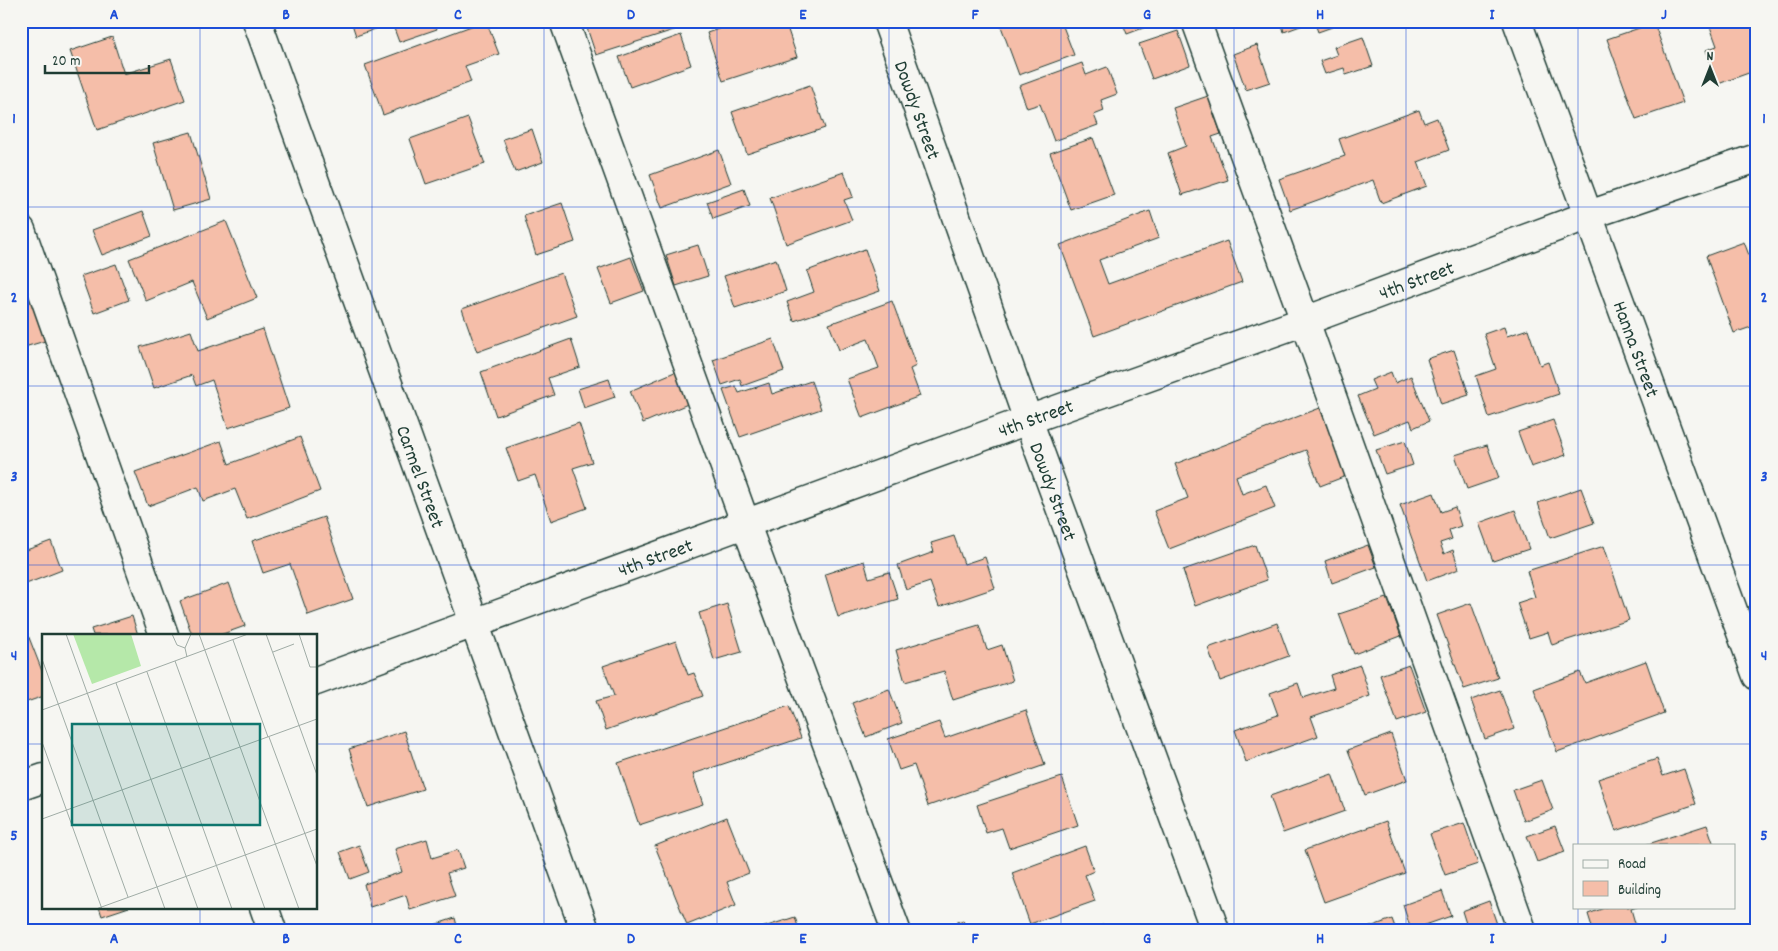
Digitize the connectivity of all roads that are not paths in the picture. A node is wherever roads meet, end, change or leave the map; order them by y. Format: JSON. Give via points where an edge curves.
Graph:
{"nodes":[{"id":1,"x":257,"y":21,"type":"edge"},
{"id":2,"x":564,"y":21,"type":"edge"},
{"id":3,"x":887,"y":21,"type":"edge"},
{"id":4,"x":1196,"y":21,"type":"edge"},
{"id":5,"x":1517,"y":21,"type":"edge"},
{"id":6,"x":1757,"y":158,"type":"edge"},
{"id":7,"x":1589,"y":215,"type":"junction"},
{"id":8,"x":21,"y":230,"type":"edge"},
{"id":9,"x":1305,"y":321,"type":"junction"},
{"id":10,"x":1028,"y":420,"type":"junction"},
{"id":11,"x":746,"y":525,"type":"junction"},
{"id":12,"x":473,"y":624,"type":"junction"},
{"id":13,"x":164,"y":634,"type":"edge"},
{"id":14,"x":1757,"y":676,"type":"edge"},
{"id":15,"x":318,"y":680,"type":"edge"},
{"id":16,"x":42,"y":779,"type":"edge"},
{"id":17,"x":21,"y":786,"type":"edge"},
{"id":18,"x":264,"y":908,"type":"edge"},
{"id":19,"x":272,"y":930,"type":"edge"},
{"id":20,"x":585,"y":930,"type":"edge"},
{"id":21,"x":896,"y":930,"type":"edge"},
{"id":22,"x":1215,"y":930,"type":"edge"},
{"id":23,"x":1522,"y":930,"type":"edge"}],
"edges":[{"from":1,"to":12,"type":"street","name":"Carmel Street"},
{"from":2,"to":11,"type":"street"},
{"from":3,"to":10,"type":"street","name":"Dowdy Street"},
{"from":4,"to":9,"type":"street"},
{"from":5,"to":7,"type":"street","name":"Hanna Street"},
{"from":6,"to":7,"type":"street","name":"4th Street"},
{"from":7,"to":9,"type":"street","name":"4th Street"},
{"from":7,"to":14,"type":"street","name":"Hanna Street"},
{"from":8,"to":13,"type":"street"},
{"from":9,"to":10,"type":"street","name":"4th Street"},
{"from":9,"to":23,"type":"street"},
{"from":10,"to":11,"type":"street","name":"4th Street"},
{"from":10,"to":22,"type":"street","name":"Dowdy Street"},
{"from":11,"to":12,"type":"street","name":"4th Street"},
{"from":11,"to":21,"type":"street"},
{"from":12,"to":15,"type":"street","name":"4th Street"},
{"from":12,"to":20,"type":"street","name":"Carmel Street"},
{"from":16,"to":17,"type":"street"},
{"from":18,"to":19,"type":"street"}]}
